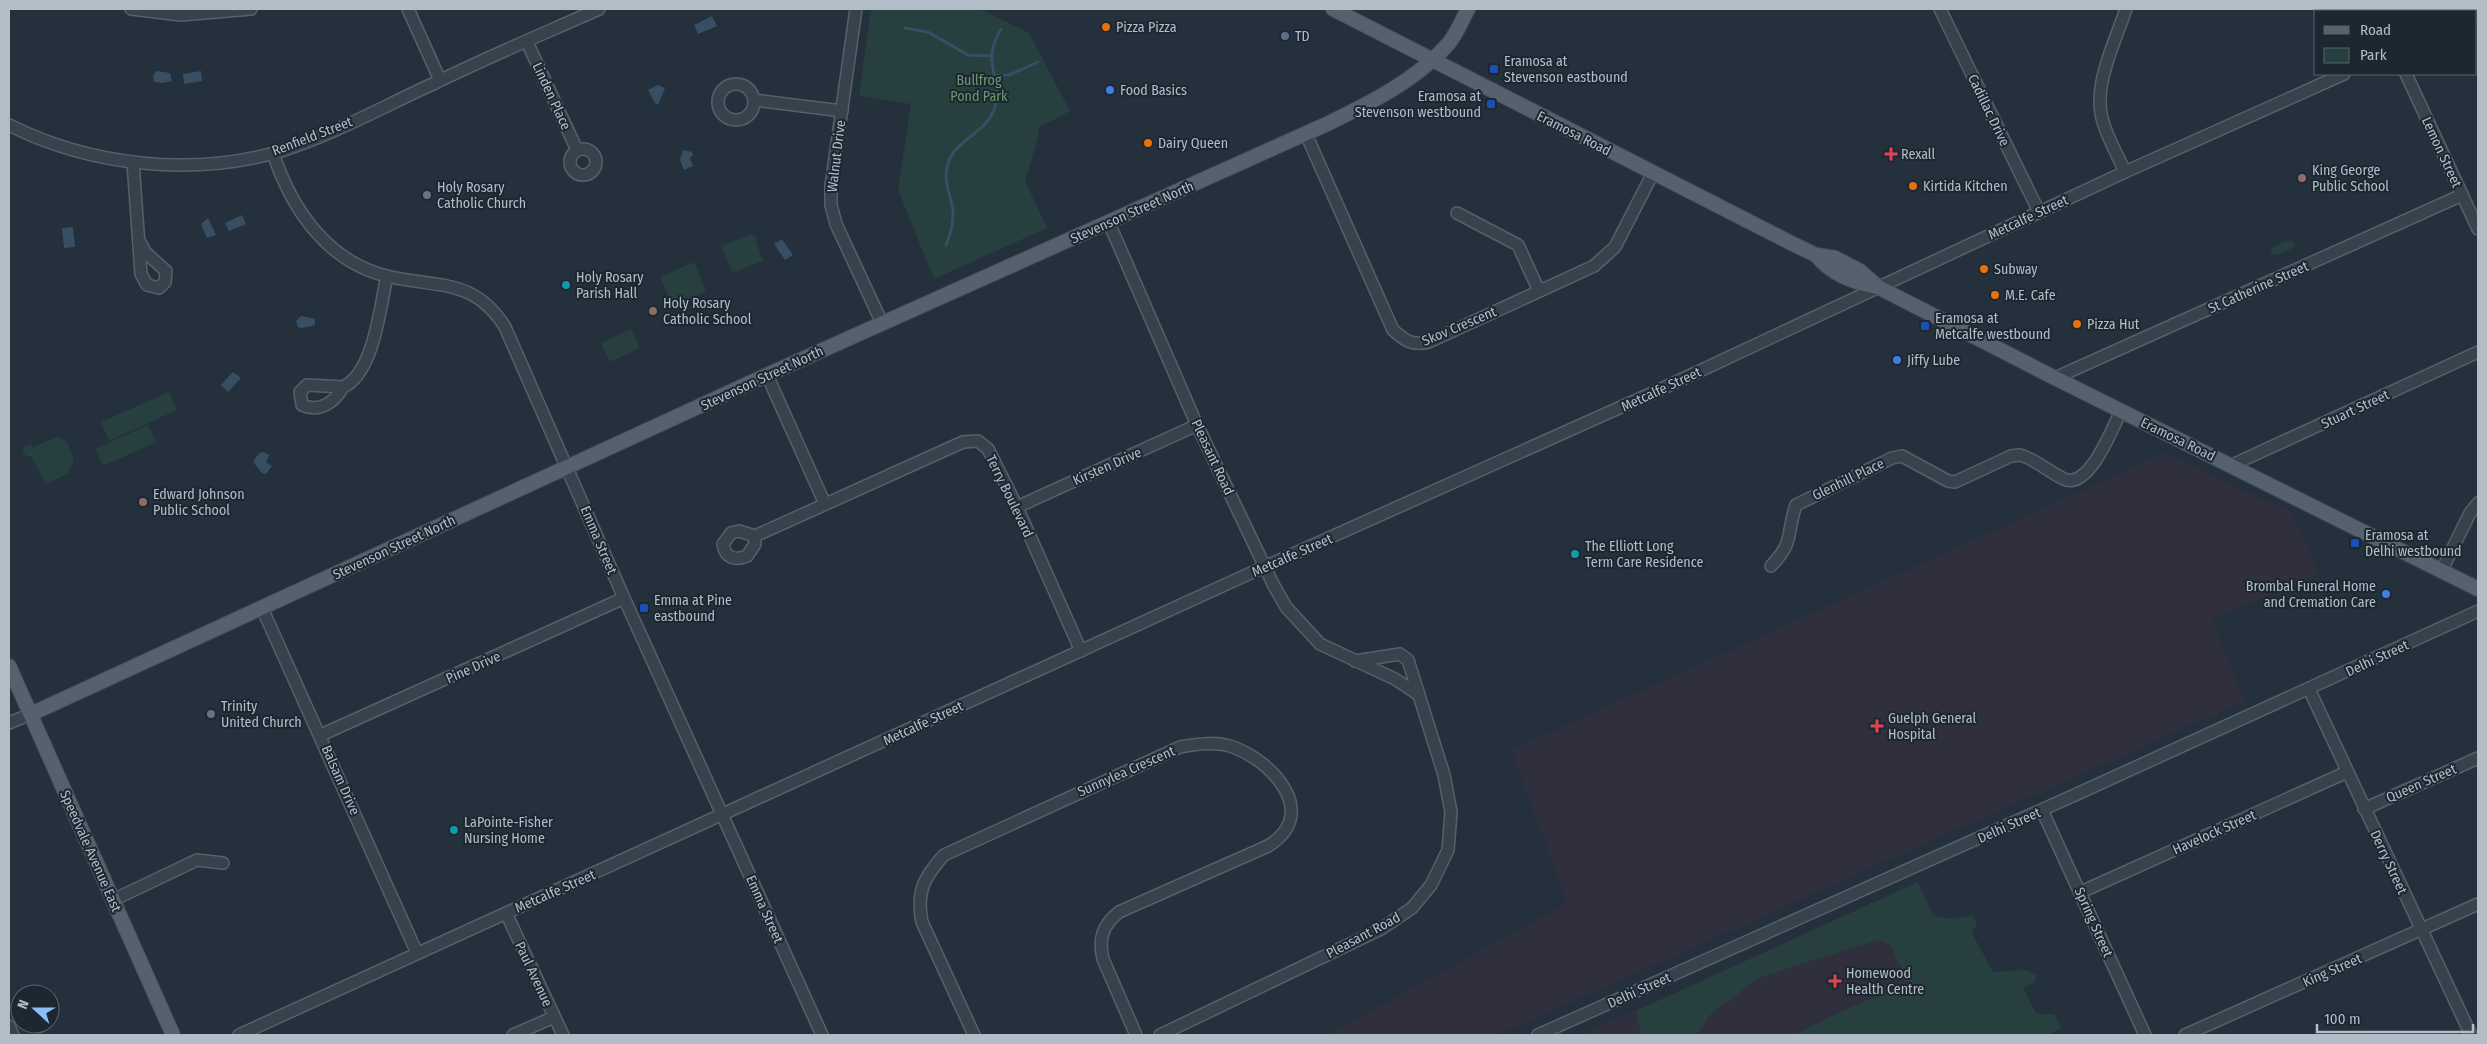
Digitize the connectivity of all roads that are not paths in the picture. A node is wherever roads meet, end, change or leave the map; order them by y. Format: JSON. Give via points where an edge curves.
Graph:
{"nodes":[{"id":1,"x":131,"y":9,"type":"edge"},
{"id":2,"x":251,"y":9,"type":"edge"},
{"id":3,"x":408,"y":9,"type":"edge"},
{"id":4,"x":599,"y":9,"type":"edge"},
{"id":5,"x":856,"y":9,"type":"edge"},
{"id":6,"x":1333,"y":9,"type":"edge"},
{"id":7,"x":1468,"y":9,"type":"edge"},
{"id":8,"x":1940,"y":9,"type":"edge"},
{"id":9,"x":2126,"y":9,"type":"edge"},
{"id":10,"x":527,"y":42,"type":"junction"},
{"id":11,"x":1433,"y":58,"type":"junction"},
{"id":12,"x":2342,"y":75,"type":"edge"},
{"id":13,"x":2406,"y":75,"type":"edge"},
{"id":14,"x":440,"y":80,"type":"junction"},
{"id":15,"x":754,"y":100,"type":"dead end"},
{"id":16,"x":842,"y":111,"type":"junction"},
{"id":17,"x":9,"y":125,"type":"edge"},
{"id":18,"x":1306,"y":134,"type":"junction"},
{"id":19,"x":577,"y":150,"type":"dead end"},
{"id":20,"x":273,"y":153,"type":"junction"},
{"id":21,"x":133,"y":162,"type":"junction"},
{"id":22,"x":2125,"y":172,"type":"junction"},
{"id":23,"x":1653,"y":173,"type":"junction"},
{"id":24,"x":2462,"y":195,"type":"junction"},
{"id":25,"x":1457,"y":212,"type":"dead end"},
{"id":26,"x":2039,"y":212,"type":"junction"},
{"id":27,"x":1109,"y":223,"type":"junction"},
{"id":28,"x":2478,"y":229,"type":"edge"},
{"id":29,"x":140,"y":242,"type":"dead end"},
{"id":30,"x":387,"y":276,"type":"junction"},
{"id":31,"x":1878,"y":287,"type":"junction"},
{"id":32,"x":1539,"y":291,"type":"junction"},
{"id":33,"x":882,"y":323,"type":"junction"},
{"id":34,"x":2478,"y":352,"type":"edge"},
{"id":35,"x":767,"y":375,"type":"junction"},
{"id":36,"x":2055,"y":378,"type":"junction"},
{"id":37,"x":343,"y":387,"type":"dead end"},
{"id":38,"x":2121,"y":411,"type":"junction"},
{"id":39,"x":1198,"y":425,"type":"junction"},
{"id":40,"x":2232,"y":465,"type":"junction"},
{"id":41,"x":568,"y":467,"type":"junction"},
{"id":42,"x":2478,"y":503,"type":"edge"},
{"id":43,"x":825,"y":504,"type":"junction"},
{"id":44,"x":1017,"y":507,"type":"junction"},
{"id":45,"x":755,"y":536,"type":"dead end"},
{"id":46,"x":1770,"y":566,"type":"dead end"},
{"id":47,"x":1265,"y":567,"type":"junction"},
{"id":48,"x":2442,"y":570,"type":"junction"},
{"id":49,"x":2478,"y":589,"type":"edge"},
{"id":50,"x":624,"y":598,"type":"junction"},
{"id":51,"x":262,"y":608,"type":"junction"},
{"id":52,"x":2478,"y":611,"type":"edge"},
{"id":53,"x":1081,"y":651,"type":"junction"},
{"id":54,"x":1355,"y":661,"type":"junction"},
{"id":55,"x":9,"y":666,"type":"edge"},
{"id":56,"x":2309,"y":689,"type":"junction"},
{"id":57,"x":1416,"y":693,"type":"junction"},
{"id":58,"x":30,"y":714,"type":"junction"},
{"id":59,"x":9,"y":724,"type":"edge"},
{"id":60,"x":321,"y":735,"type":"junction"},
{"id":61,"x":2478,"y":758,"type":"edge"},
{"id":62,"x":2347,"y":772,"type":"junction"},
{"id":63,"x":2364,"y":808,"type":"junction"},
{"id":64,"x":2042,"y":810,"type":"junction"},
{"id":65,"x":722,"y":815,"type":"junction"},
{"id":66,"x":223,"y":863,"type":"dead end"},
{"id":67,"x":2081,"y":892,"type":"junction"},
{"id":68,"x":113,"y":900,"type":"junction"},
{"id":69,"x":2478,"y":904,"type":"edge"},
{"id":70,"x":506,"y":913,"type":"junction"},
{"id":71,"x":2421,"y":930,"type":"junction"},
{"id":72,"x":417,"y":953,"type":"junction"},
{"id":73,"x":554,"y":1017,"type":"junction"},
{"id":74,"x":9,"y":1026,"type":"edge"},
{"id":75,"x":13,"y":1035,"type":"edge"},
{"id":76,"x":173,"y":1035,"type":"edge"},
{"id":77,"x":239,"y":1035,"type":"edge"},
{"id":78,"x":514,"y":1035,"type":"edge"},
{"id":79,"x":562,"y":1035,"type":"edge"},
{"id":80,"x":822,"y":1035,"type":"edge"},
{"id":81,"x":974,"y":1035,"type":"edge"},
{"id":82,"x":1136,"y":1035,"type":"edge"},
{"id":83,"x":1160,"y":1035,"type":"edge"},
{"id":84,"x":1538,"y":1035,"type":"edge"},
{"id":85,"x":2145,"y":1035,"type":"edge"},
{"id":86,"x":2185,"y":1035,"type":"edge"},
{"id":87,"x":2471,"y":1035,"type":"edge"}],
"edges":[{"from":1,"to":2,"type":"street","via":[[182,15]]},
{"from":3,"to":14,"type":"street"},
{"from":4,"to":10,"type":"street","name":"Renfield Street"},
{"from":5,"to":16,"type":"street","name":"Walnut Drive"},
{"from":6,"to":11,"type":"main road","name":"Eramosa Road"},
{"from":7,"to":11,"type":"main road","name":"Stevenson Street North","via":[[1452,38]]},
{"from":8,"to":26,"type":"street","name":"Cadillac Drive"},
{"from":9,"to":22,"type":"street","via":[[2103,81],[2100,103],[2105,128]]},
{"from":10,"to":14,"type":"street","name":"Renfield Street"},
{"from":10,"to":19,"type":"street","name":"Linden Place"},
{"from":11,"to":18,"type":"main road","name":"Stevenson Street North","via":[[1379,98]]},
{"from":11,"to":23,"type":"main road","name":"Eramosa Road"},
{"from":12,"to":22,"type":"street","name":"Metcalfe Street"},
{"from":13,"to":24,"type":"street","name":"Lemon Street"},
{"from":14,"to":20,"type":"street","name":"Renfield Street","via":[[324,134]]},
{"from":15,"to":16,"type":"street"},
{"from":16,"to":33,"type":"street","name":"Walnut Drive","via":[[830,205]]},
{"from":17,"to":21,"type":"street","name":"Renfield Street","via":[[72,149]]},
{"from":18,"to":27,"type":"main road","name":"Stevenson Street North"},
{"from":18,"to":32,"type":"street","name":"Skov Crescent","via":[[1387,318],[1406,341],[1429,342]]},
{"from":20,"to":21,"type":"street","name":"Renfield Street","via":[[206,164]]},
{"from":20,"to":30,"type":"street","name":"Emma Street","via":[[289,194],[311,227],[344,256],[365,269]]},
{"from":21,"to":29,"type":"street"},
{"from":22,"to":26,"type":"street","name":"Metcalfe Street"},
{"from":23,"to":31,"type":"main road","name":"Eramosa Road","via":[[1816,255],[1835,258],[1860,271]]},
{"from":23,"to":32,"type":"street","name":"Skov Crescent","via":[[1609,254],[1594,266]]},
{"from":24,"to":28,"type":"street","name":"Lemon Street"},
{"from":24,"to":36,"type":"street","name":"St Catherine Street"},
{"from":25,"to":32,"type":"street","via":[[1518,245]]},
{"from":26,"to":31,"type":"street","name":"Metcalfe Street"},
{"from":27,"to":33,"type":"main road","name":"Stevenson Street North"},
{"from":27,"to":39,"type":"street","name":"Pleasant Road"},
{"from":30,"to":37,"type":"street","via":[[366,362],[359,375]]},
{"from":30,"to":41,"type":"street","name":"Emma Street","via":[[446,284],[465,291],[500,318]]},
{"from":31,"to":36,"type":"main road","name":"Eramosa Road"},
{"from":31,"to":47,"type":"street","name":"Metcalfe Street"},
{"from":33,"to":35,"type":"main road","name":"Stevenson Street North"},
{"from":34,"to":40,"type":"street","name":"Stuart Street"},
{"from":35,"to":41,"type":"main road","name":"Stevenson Street North"},
{"from":35,"to":43,"type":"street"},
{"from":36,"to":38,"type":"main road","name":"Eramosa Road"},
{"from":38,"to":40,"type":"main road","name":"Eramosa Road"},
{"from":38,"to":46,"type":"street","name":"Glenhill Place","via":[[2089,471],[2079,479],[2065,480],[2027,456],[2020,455],[2011,456],[1955,482],[1908,458],[1892,458],[1796,505],[1789,541]]},
{"from":39,"to":44,"type":"street","name":"Kirsten Drive"},
{"from":39,"to":47,"type":"street","name":"Pleasant Road"},
{"from":40,"to":48,"type":"main road","name":"Eramosa Road"},
{"from":41,"to":50,"type":"street","name":"Emma Street"},
{"from":41,"to":51,"type":"main road","name":"Stevenson Street North"},
{"from":42,"to":48,"type":"street"},
{"from":43,"to":44,"type":"street","name":"Terry Boulevard","via":[[964,442],[978,441],[988,449]]},
{"from":43,"to":45,"type":"street","name":"Terry Boulevard"},
{"from":44,"to":53,"type":"street","name":"Terry Boulevard"},
{"from":47,"to":53,"type":"street","name":"Metcalfe Street"},
{"from":47,"to":54,"type":"street","name":"Pleasant Road","via":[[1286,607],[1300,625],[1320,644]]},
{"from":48,"to":49,"type":"main road","name":"Eramosa Road"},
{"from":50,"to":60,"type":"street","name":"Pine Drive"},
{"from":50,"to":65,"type":"street","name":"Emma Street"},
{"from":51,"to":58,"type":"main road","name":"Stevenson Street North"},
{"from":51,"to":60,"type":"street","name":"Balsam Drive"},
{"from":52,"to":56,"type":"street","name":"Delhi Street"},
{"from":53,"to":65,"type":"street","name":"Metcalfe Street"},
{"from":54,"to":57,"type":"street","name":"Pleasant Road","via":[[1395,679]]},
{"from":54,"to":57,"type":"street","name":"Pleasant Road","via":[[1400,654],[1408,660]]},
{"from":55,"to":58,"type":"main road","name":"Speedvale Avenue East"},
{"from":56,"to":62,"type":"street","name":"Derry Street"},
{"from":56,"to":64,"type":"street","name":"Delhi Street"},
{"from":57,"to":83,"type":"street","name":"Pleasant Road","via":[[1444,775],[1451,812],[1448,850],[1431,885],[1412,908],[1381,930]]},
{"from":58,"to":59,"type":"street"},
{"from":58,"to":68,"type":"main road","name":"Speedvale Avenue East"},
{"from":60,"to":72,"type":"street","name":"Balsam Drive"},
{"from":61,"to":63,"type":"street","name":"Queen Street"},
{"from":62,"to":63,"type":"street","name":"Derry Street"},
{"from":62,"to":67,"type":"street","name":"Havelock Street"},
{"from":63,"to":71,"type":"street","name":"Derry Street"},
{"from":64,"to":67,"type":"street","name":"Spring Street"},
{"from":64,"to":84,"type":"street","name":"Delhi Street"},
{"from":65,"to":70,"type":"street","name":"Metcalfe Street"},
{"from":65,"to":80,"type":"street","name":"Emma Street"},
{"from":66,"to":68,"type":"street","via":[[197,860]]},
{"from":67,"to":85,"type":"street","name":"Spring Street"},
{"from":68,"to":76,"type":"main road","name":"Speedvale Avenue East"},
{"from":69,"to":71,"type":"street","name":"King Street"},
{"from":70,"to":72,"type":"street","name":"Metcalfe Street"},
{"from":70,"to":73,"type":"street","name":"Paul Avenue"},
{"from":71,"to":86,"type":"street","name":"King Street"},
{"from":71,"to":87,"type":"street","name":"Derry Street"},
{"from":72,"to":77,"type":"street","name":"Metcalfe Street"},
{"from":73,"to":78,"type":"street"},
{"from":73,"to":79,"type":"street","name":"Paul Avenue"},
{"from":74,"to":75,"type":"street"},
{"from":81,"to":82,"type":"street","name":"Sunnylea Crescent","via":[[922,922],[919,904],[922,886],[930,870],[944,855],[1180,747],[1205,743],[1231,746],[1272,770],[1286,792],[1292,812],[1289,824],[1285,832],[1268,846],[1119,912],[1108,921],[1101,936],[1101,953]]}]}
